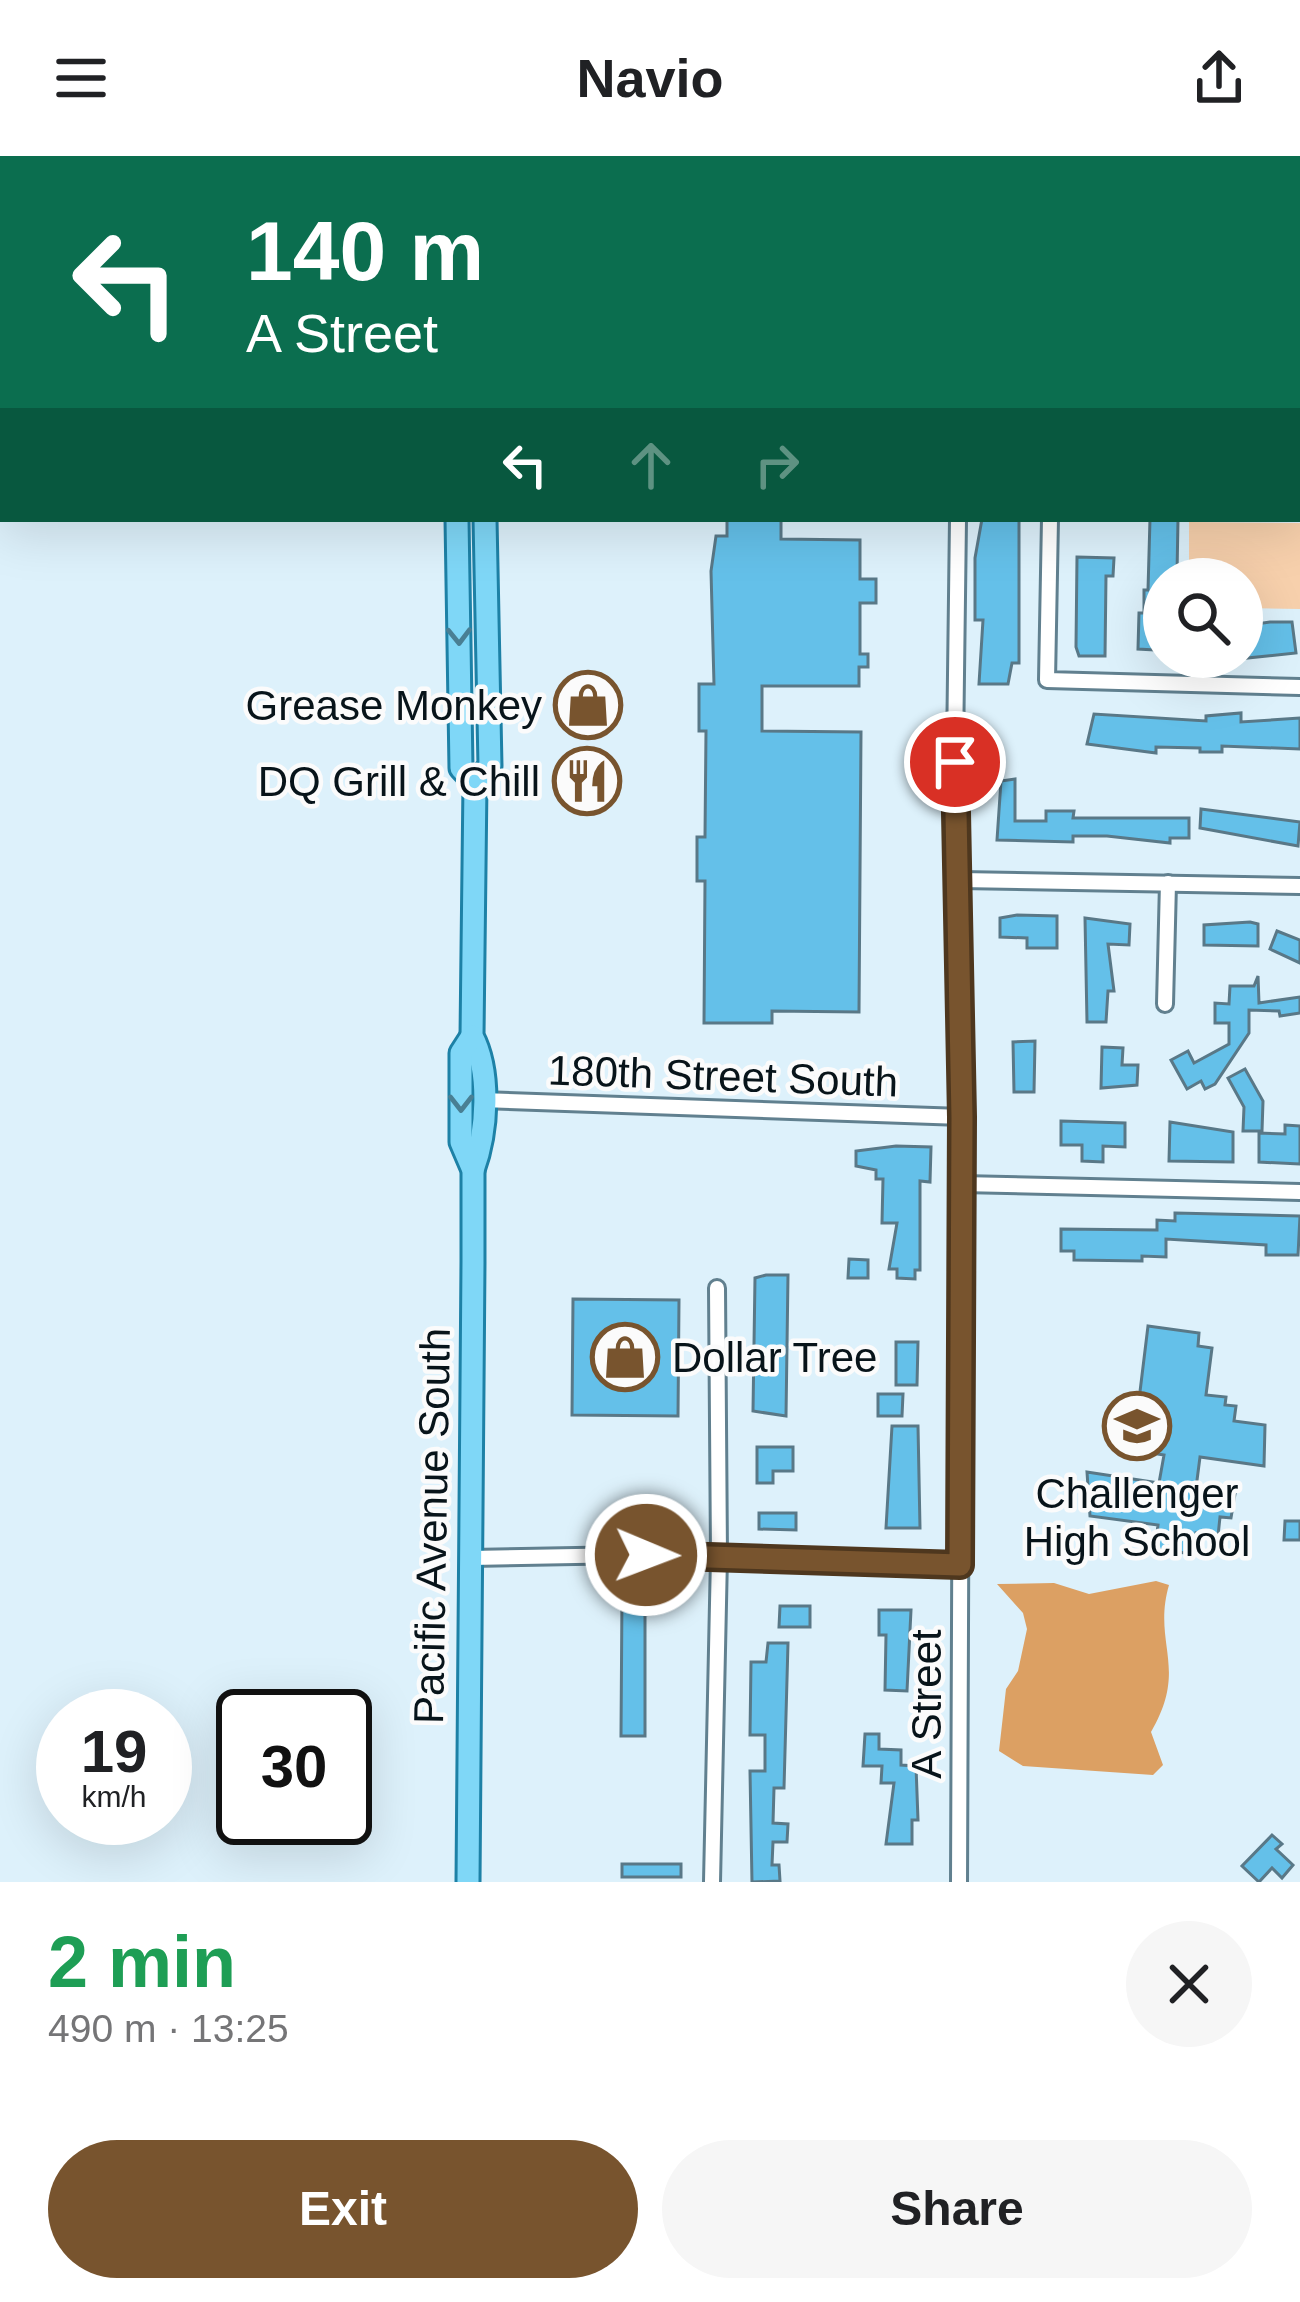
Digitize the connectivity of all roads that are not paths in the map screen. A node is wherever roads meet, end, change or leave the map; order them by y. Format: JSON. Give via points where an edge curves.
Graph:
{"nodes":[{"id":1,"x":457,"y":522,"type":"edge"},
{"id":2,"x":485,"y":522,"type":"edge"},
{"id":3,"x":958,"y":522,"type":"edge"},
{"id":4,"x":1050,"y":522,"type":"edge"},
{"id":5,"x":1300,"y":687,"type":"edge"},
{"id":6,"x":475,"y":783,"type":"junction"},
{"id":7,"x":960,"y":880,"type":"junction"},
{"id":8,"x":1168,"y":884,"type":"junction"},
{"id":9,"x":1300,"y":886,"type":"edge"},
{"id":10,"x":1165,"y":1004,"type":"dead end"},
{"id":11,"x":472,"y":1036,"type":"junction"},
{"id":12,"x":482,"y":1100,"type":"junction"},
{"id":13,"x":962,"y":1117,"type":"junction"},
{"id":14,"x":472,"y":1170,"type":"junction"},
{"id":15,"x":962,"y":1184,"type":"junction"},
{"id":16,"x":1300,"y":1192,"type":"edge"},
{"id":17,"x":717,"y":1288,"type":"dead end"},
{"id":18,"x":719,"y":1557,"type":"junction"},
{"id":19,"x":471,"y":1558,"type":"junction"},
{"id":20,"x":960,"y":1565,"type":"junction"},
{"id":21,"x":468,"y":1882,"type":"edge"},
{"id":22,"x":712,"y":1882,"type":"edge"},
{"id":23,"x":958,"y":1882,"type":"edge"}],
"edges":[{"from":1,"to":6,"type":"main road","name":"Pacific Avenue South","one_way":true,"via":[[461,768]]},
{"from":2,"to":6,"type":"main road","name":"Pacific Avenue South","via":[[490,766]]},
{"from":3,"to":7,"type":"street","name":"A Street"},
{"from":4,"to":5,"type":"street","via":[[1047,680]]},
{"from":6,"to":11,"type":"main road","name":"Pacific Avenue South"},
{"from":7,"to":8,"type":"street"},
{"from":7,"to":13,"type":"street","name":"A Street"},
{"from":8,"to":9,"type":"street"},
{"from":8,"to":10,"type":"street"},
{"from":11,"to":12,"type":"main road","name":"Pacific Avenue South","via":[[482,1055]]},
{"from":11,"to":14,"type":"main road","name":"Pacific Avenue South","one_way":true,"via":[[461,1053],[461,1142]]},
{"from":12,"to":13,"type":"street","name":"180th Street South"},
{"from":12,"to":14,"type":"main road","name":"Pacific Avenue South","via":[[482,1145]]},
{"from":13,"to":15,"type":"street","name":"A Street"},
{"from":14,"to":19,"type":"main road","name":"Pacific Avenue South"},
{"from":15,"to":16,"type":"street"},
{"from":15,"to":20,"type":"street","name":"A Street"},
{"from":17,"to":18,"type":"street"},
{"from":18,"to":19,"type":"street"},
{"from":18,"to":20,"type":"street"},
{"from":18,"to":22,"type":"street"},
{"from":19,"to":21,"type":"main road","name":"Pacific Avenue South"},
{"from":20,"to":23,"type":"street","name":"A Street"}]}
